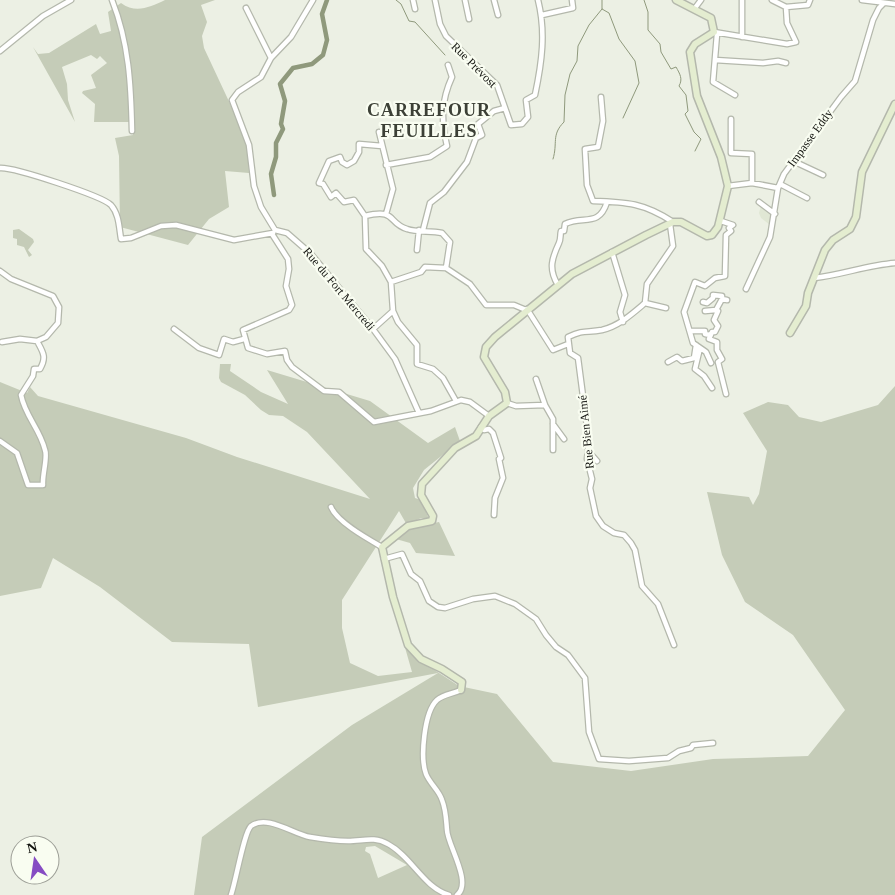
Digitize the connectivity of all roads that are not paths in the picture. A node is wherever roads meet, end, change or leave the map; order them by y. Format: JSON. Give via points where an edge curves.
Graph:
{"nodes":[{"id":1,"x":72,"y":0,"type":"edge"},
{"id":2,"x":112,"y":0,"type":"edge"},
{"id":3,"x":313,"y":0,"type":"edge"},
{"id":4,"x":413,"y":0,"type":"edge"},
{"id":5,"x":435,"y":0,"type":"edge"},
{"id":6,"x":464,"y":0,"type":"edge"},
{"id":7,"x":494,"y":0,"type":"edge"},
{"id":8,"x":538,"y":0,"type":"edge"},
{"id":9,"x":572,"y":0,"type":"edge"},
{"id":10,"x":676,"y":0,"type":"edge"},
{"id":11,"x":701,"y":0,"type":"edge"},
{"id":12,"x":742,"y":0,"type":"edge"},
{"id":13,"x":772,"y":0,"type":"edge"},
{"id":14,"x":810,"y":0,"type":"edge"},
{"id":15,"x":862,"y":0,"type":"edge"},
{"id":16,"x":884,"y":3,"type":"junction"},
{"id":17,"x":895,"y":4,"type":"edge"},
{"id":18,"x":786,"y":7,"type":"junction"},
{"id":19,"x":246,"y":8,"type":"dead end"},
{"id":20,"x":695,"y":8,"type":"junction"},
{"id":21,"x":415,"y":10,"type":"dead end"},
{"id":22,"x":498,"y":15,"type":"dead end"},
{"id":23,"x":542,"y":15,"type":"junction"},
{"id":24,"x":468,"y":19,"type":"dead end"},
{"id":25,"x":716,"y":33,"type":"junction"},
{"id":26,"x":742,"y":37,"type":"junction"},
{"id":27,"x":0,"y":51,"type":"edge"},
{"id":28,"x":271,"y":58,"type":"junction"},
{"id":29,"x":715,"y":60,"type":"junction"},
{"id":30,"x":786,"y":63,"type":"dead end"},
{"id":31,"x":448,"y":65,"type":"dead end"},
{"id":32,"x":735,"y":95,"type":"dead end"},
{"id":33,"x":601,"y":97,"type":"dead end"},
{"id":34,"x":895,"y":104,"type":"edge"},
{"id":35,"x":505,"y":108,"type":"junction"},
{"id":36,"x":731,"y":119,"type":"dead end"},
{"id":37,"x":132,"y":131,"type":"dead end"},
{"id":38,"x":379,"y":132,"type":"dead end"},
{"id":39,"x":382,"y":146,"type":"junction"},
{"id":40,"x":794,"y":161,"type":"junction"},
{"id":41,"x":386,"y":165,"type":"junction"},
{"id":42,"x":0,"y":168,"type":"edge"},
{"id":43,"x":823,"y":175,"type":"dead end"},
{"id":44,"x":752,"y":183,"type":"junction"},
{"id":45,"x":728,"y":186,"type":"junction"},
{"id":46,"x":779,"y":186,"type":"junction"},
{"id":47,"x":808,"y":198,"type":"dead end"},
{"id":48,"x":607,"y":202,"type":"junction"},
{"id":49,"x":759,"y":202,"type":"dead end"},
{"id":50,"x":386,"y":214,"type":"junction"},
{"id":51,"x":774,"y":214,"type":"junction"},
{"id":52,"x":365,"y":216,"type":"junction"},
{"id":53,"x":720,"y":220,"type":"junction"},
{"id":54,"x":672,"y":223,"type":"junction"},
{"id":55,"x":421,"y":230,"type":"junction"},
{"id":56,"x":274,"y":232,"type":"junction"},
{"id":57,"x":417,"y":250,"type":"dead end"},
{"id":58,"x":612,"y":252,"type":"junction"},
{"id":59,"x":895,"y":263,"type":"edge"},
{"id":60,"x":446,"y":268,"type":"junction"},
{"id":61,"x":0,"y":271,"type":"edge"},
{"id":62,"x":814,"y":278,"type":"junction"},
{"id":63,"x":390,"y":282,"type":"junction"},
{"id":64,"x":558,"y":285,"type":"junction"},
{"id":65,"x":746,"y":289,"type":"dead end"},
{"id":66,"x":703,"y":302,"type":"dead end"},
{"id":67,"x":645,"y":304,"type":"junction"},
{"id":68,"x":666,"y":308,"type":"dead end"},
{"id":69,"x":527,"y":309,"type":"junction"},
{"id":70,"x":716,"y":310,"type":"junction"},
{"id":71,"x":393,"y":311,"type":"junction"},
{"id":72,"x":705,"y":311,"type":"dead end"},
{"id":73,"x":623,"y":322,"type":"junction"},
{"id":74,"x":174,"y":329,"type":"dead end"},
{"id":75,"x":373,"y":329,"type":"junction"},
{"id":76,"x":691,"y":331,"type":"junction"},
{"id":77,"x":790,"y":334,"type":"dead end"},
{"id":78,"x":710,"y":335,"type":"junction"},
{"id":79,"x":244,"y":339,"type":"junction"},
{"id":80,"x":36,"y":341,"type":"junction"},
{"id":81,"x":2,"y":342,"type":"dead end"},
{"id":82,"x":568,"y":344,"type":"junction"},
{"id":83,"x":698,"y":346,"type":"junction"},
{"id":84,"x":668,"y":362,"type":"dead end"},
{"id":85,"x":711,"y":363,"type":"dead end"},
{"id":86,"x":536,"y":379,"type":"dead end"},
{"id":87,"x":712,"y":388,"type":"dead end"},
{"id":88,"x":726,"y":394,"type":"dead end"},
{"id":89,"x":456,"y":402,"type":"junction"},
{"id":90,"x":507,"y":403,"type":"junction"},
{"id":91,"x":545,"y":406,"type":"junction"},
{"id":92,"x":419,"y":413,"type":"junction"},
{"id":93,"x":489,"y":416,"type":"junction"},
{"id":94,"x":553,"y":424,"type":"junction"},
{"id":95,"x":481,"y":427,"type":"junction"},
{"id":96,"x":564,"y":439,"type":"dead end"},
{"id":97,"x":0,"y":441,"type":"edge"},
{"id":98,"x":553,"y":450,"type":"dead end"},
{"id":99,"x":589,"y":452,"type":"junction"},
{"id":100,"x":597,"y":461,"type":"dead end"},
{"id":101,"x":331,"y":506,"type":"dead end"},
{"id":102,"x":494,"y":515,"type":"dead end"},
{"id":103,"x":382,"y":547,"type":"junction"},
{"id":104,"x":384,"y":559,"type":"junction"},
{"id":105,"x":674,"y":645,"type":"dead end"},
{"id":106,"x":462,"y":690,"type":"joint"},
{"id":107,"x":713,"y":743,"type":"dead end"},
{"id":108,"x":231,"y":895,"type":"edge"},
{"id":109,"x":449,"y":895,"type":"edge"},
{"id":110,"x":457,"y":895,"type":"edge"}],
"edges":[{"from":1,"to":27,"type":"street","via":[[43,16]]},
{"from":2,"to":37,"type":"street","via":[[123,31],[130,69]]},
{"from":3,"to":28,"type":"street","via":[[291,37]]},
{"from":4,"to":21,"type":"street"},
{"from":5,"to":35,"type":"street","name":"Rue Prévost","via":[[446,36],[497,85]]},
{"from":6,"to":24,"type":"street"},
{"from":7,"to":22,"type":"street"},
{"from":8,"to":23,"type":"street"},
{"from":9,"to":23,"type":"street","via":[[573,8]]},
{"from":10,"to":20,"type":"street"},
{"from":11,"to":20,"type":"street"},
{"from":12,"to":26,"type":"street"},
{"from":13,"to":18,"type":"street"},
{"from":14,"to":18,"type":"street","via":[[808,5]]},
{"from":15,"to":16,"type":"street"},
{"from":16,"to":17,"type":"street"},
{"from":16,"to":40,"type":"street","name":"Impasse Eddy","via":[[873,20],[855,81]]},
{"from":18,"to":26,"type":"street","via":[[786,23],[796,42],[787,44]]},
{"from":19,"to":28,"type":"street"},
{"from":20,"to":25,"type":"street","via":[[711,18]]},
{"from":23,"to":35,"type":"street","name":"Rue Prévost","via":[[542,61],[535,95],[526,100],[528,117],[522,124],[511,126]]},
{"from":25,"to":26,"type":"street"},
{"from":25,"to":29,"type":"street"},
{"from":25,"to":45,"type":"street","via":[[695,44],[690,52],[697,96],[722,157]]},
{"from":28,"to":56,"type":"street","via":[[261,77],[238,92],[232,100],[249,145],[254,186]]},
{"from":29,"to":30,"type":"street"},
{"from":29,"to":32,"type":"street","via":[[713,82]]},
{"from":31,"to":41,"type":"street","via":[[452,77],[442,100],[447,146],[430,157]]},
{"from":33,"to":48,"type":"street","via":[[603,122],[598,147],[585,149],[585,164],[592,201]]},
{"from":34,"to":62,"type":"street","via":[[862,172],[856,217],[850,229],[833,240],[825,250]]},
{"from":35,"to":55,"type":"street","via":[[494,111],[478,124],[482,134],[476,138],[467,162],[444,192],[430,203]]},
{"from":36,"to":44,"type":"street","via":[[731,153],[752,154]]},
{"from":38,"to":39,"type":"street"},
{"from":39,"to":41,"type":"street"},
{"from":39,"to":52,"type":"street","via":[[359,144],[353,163],[347,165],[340,157],[329,161],[319,183],[331,197],[336,193],[344,202],[354,200]]},
{"from":40,"to":43,"type":"street"},
{"from":40,"to":46,"type":"street","name":"Impasse Eddy"},
{"from":41,"to":50,"type":"street","via":[[392,189]]},
{"from":42,"to":56,"type":"street","via":[[52,182],[110,204],[116,214],[121,238],[176,225],[234,240]]},
{"from":44,"to":45,"type":"street"},
{"from":44,"to":46,"type":"street"},
{"from":45,"to":53,"type":"street"},
{"from":46,"to":47,"type":"street"},
{"from":46,"to":51,"type":"street","name":"Impasse Eddy"},
{"from":48,"to":54,"type":"street","via":[[638,204],[654,209]]},
{"from":48,"to":64,"type":"street","via":[[604,212],[597,218],[565,224],[552,257],[551,270]]},
{"from":49,"to":51,"type":"street"},
{"from":50,"to":52,"type":"street"},
{"from":50,"to":55,"type":"street","via":[[406,229]]},
{"from":51,"to":65,"type":"street","name":"Impasse Eddy","via":[[770,236]]},
{"from":52,"to":63,"type":"street","via":[[366,249],[382,266]]},
{"from":53,"to":54,"type":"street","via":[[712,235],[707,236],[681,222]]},
{"from":53,"to":76,"type":"street","via":[[733,224],[729,228],[731,232],[726,235],[725,276],[714,278],[705,286],[696,282],[693,285],[684,312]]},
{"from":54,"to":58,"type":"street"},
{"from":54,"to":67,"type":"street","via":[[673,246],[647,284]]},
{"from":55,"to":57,"type":"street"},
{"from":55,"to":60,"type":"street","via":[[433,230],[447,236],[450,242]]},
{"from":56,"to":75,"type":"street","name":"Rue du Fort Mercredi","via":[[287,233],[311,254]]},
{"from":56,"to":79,"type":"street","via":[[288,259],[286,286],[292,305],[289,310],[243,330]]},
{"from":58,"to":64,"type":"street"},
{"from":58,"to":73,"type":"street","via":[[625,295],[620,312]]},
{"from":59,"to":62,"type":"street"},
{"from":60,"to":63,"type":"street","via":[[425,267],[421,272]]},
{"from":60,"to":69,"type":"street","via":[[470,284],[486,305],[514,305]]},
{"from":61,"to":80,"type":"street","via":[[11,279],[53,296],[59,307],[58,323],[46,337]]},
{"from":62,"to":77,"type":"street","via":[[803,313]]},
{"from":63,"to":71,"type":"street"},
{"from":64,"to":69,"type":"street"},
{"from":66,"to":70,"type":"street","via":[[707,303],[714,295],[722,296],[724,300]]},
{"from":67,"to":68,"type":"street"},
{"from":67,"to":73,"type":"street"},
{"from":69,"to":82,"type":"street","via":[[554,350]]},
{"from":69,"to":90,"type":"street","via":[[486,347],[484,357],[505,392]]},
{"from":70,"to":72,"type":"street"},
{"from":70,"to":78,"type":"street","via":[[714,320],[718,326]]},
{"from":71,"to":75,"type":"street"},
{"from":71,"to":89,"type":"street","via":[[417,345],[417,364],[433,369],[443,378]]},
{"from":73,"to":82,"type":"street","via":[[602,330],[583,330],[568,337]]},
{"from":74,"to":79,"type":"street","via":[[199,348],[219,356],[224,339],[233,342]]},
{"from":75,"to":92,"type":"street","name":"Rue du Fort Mercredi","via":[[395,359]]},
{"from":76,"to":78,"type":"street","via":[[705,331]]},
{"from":76,"to":83,"type":"street","via":[[693,343]]},
{"from":78,"to":88,"type":"street","via":[[709,339],[717,342],[722,359],[718,362],[718,370]]},
{"from":79,"to":92,"type":"street","via":[[248,348],[268,354],[285,351],[292,367],[324,391],[339,392],[374,422]]},
{"from":80,"to":81,"type":"street"},
{"from":80,"to":97,"type":"street","via":[[44,360],[40,369],[34,369],[21,395],[24,412],[46,450],[43,485],[28,485],[17,453]]},
{"from":82,"to":99,"type":"street","name":"Rue Bien Aimé","via":[[570,353],[578,358]]},
{"from":83,"to":84,"type":"street","via":[[694,358],[684,361],[677,357]]},
{"from":83,"to":85,"type":"street","via":[[706,352]]},
{"from":83,"to":87,"type":"street","via":[[695,369]]},
{"from":86,"to":91,"type":"street"},
{"from":89,"to":92,"type":"street"},
{"from":89,"to":93,"type":"street","via":[[470,402]]},
{"from":90,"to":91,"type":"street"},
{"from":90,"to":93,"type":"street"},
{"from":91,"to":94,"type":"street"},
{"from":93,"to":95,"type":"street"},
{"from":94,"to":96,"type":"street"},
{"from":94,"to":98,"type":"street"},
{"from":95,"to":102,"type":"street","via":[[493,433],[501,458],[503,478],[495,498]]},
{"from":95,"to":103,"type":"street","via":[[468,442],[454,448],[422,484],[421,495],[433,516],[432,521],[408,526]]},
{"from":99,"to":100,"type":"street"},
{"from":99,"to":105,"type":"street","name":"Rue Bien Aimé","via":[[590,488],[596,516],[603,526],[624,535],[635,550],[642,586],[658,604]]},
{"from":101,"to":103,"type":"street","via":[[352,528]]},
{"from":103,"to":104,"type":"street"},
{"from":104,"to":106,"type":"street","via":[[392,597],[408,645],[421,660],[462,682]]},
{"from":104,"to":107,"type":"street","via":[[402,554],[430,601],[438,607],[495,596],[515,604],[536,619],[556,647],[568,655],[586,678],[589,732],[599,759],[668,758],[693,745]]},
{"from":106,"to":110,"type":"street","via":[[442,697],[430,709],[423,758],[427,777],[439,793],[446,813],[447,831],[460,868],[461,889]]},
{"from":108,"to":109,"type":"street","via":[[242,858],[244,836],[251,826],[262,822],[319,838],[347,841],[378,839],[402,852],[429,882]]}]}
